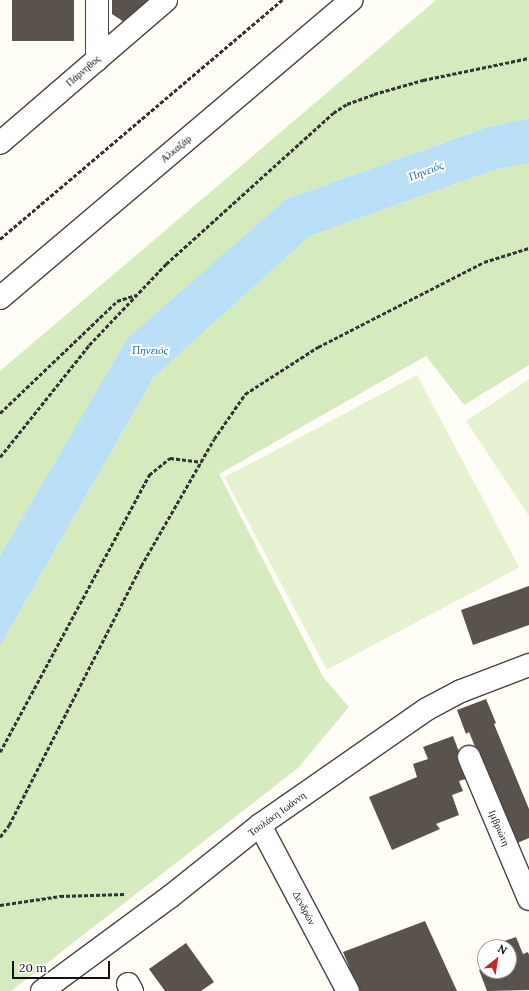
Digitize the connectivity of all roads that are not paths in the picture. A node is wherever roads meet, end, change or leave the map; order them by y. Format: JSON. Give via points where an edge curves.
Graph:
{"nodes":[{"id":1,"x":97,"y":0,"type":"edge"},
{"id":2,"x":166,"y":0,"type":"edge"},
{"id":3,"x":352,"y":0,"type":"edge"},
{"id":4,"x":97,"y":60,"type":"junction"},
{"id":5,"x":0,"y":143,"type":"edge"},
{"id":6,"x":0,"y":298,"type":"edge"},
{"id":7,"x":529,"y":665,"type":"edge"},
{"id":8,"x":470,"y":757,"type":"dead end"},
{"id":9,"x":260,"y":825,"type":"junction"},
{"id":10,"x":529,"y":900,"type":"edge"},
{"id":11,"x":42,"y":991,"type":"edge"},
{"id":12,"x":348,"y":991,"type":"edge"}],
"edges":[{"from":1,"to":4,"type":"street"},
{"from":2,"to":4,"type":"street","name":"Πάρνηθος"},
{"from":3,"to":6,"type":"street","name":"Αλκαζάρ"},
{"from":4,"to":5,"type":"street","name":"Πάρνηθος"},
{"from":7,"to":9,"type":"street","name":"Τσολάκη Ιωάννη","via":[[461,691],[426,709]]},
{"from":8,"to":10,"type":"street","name":"Ιμβριώτη"},
{"from":9,"to":11,"type":"street","name":"Τσολάκη Ιωάννη"},
{"from":9,"to":12,"type":"street","name":"Δενδρών"}]}
